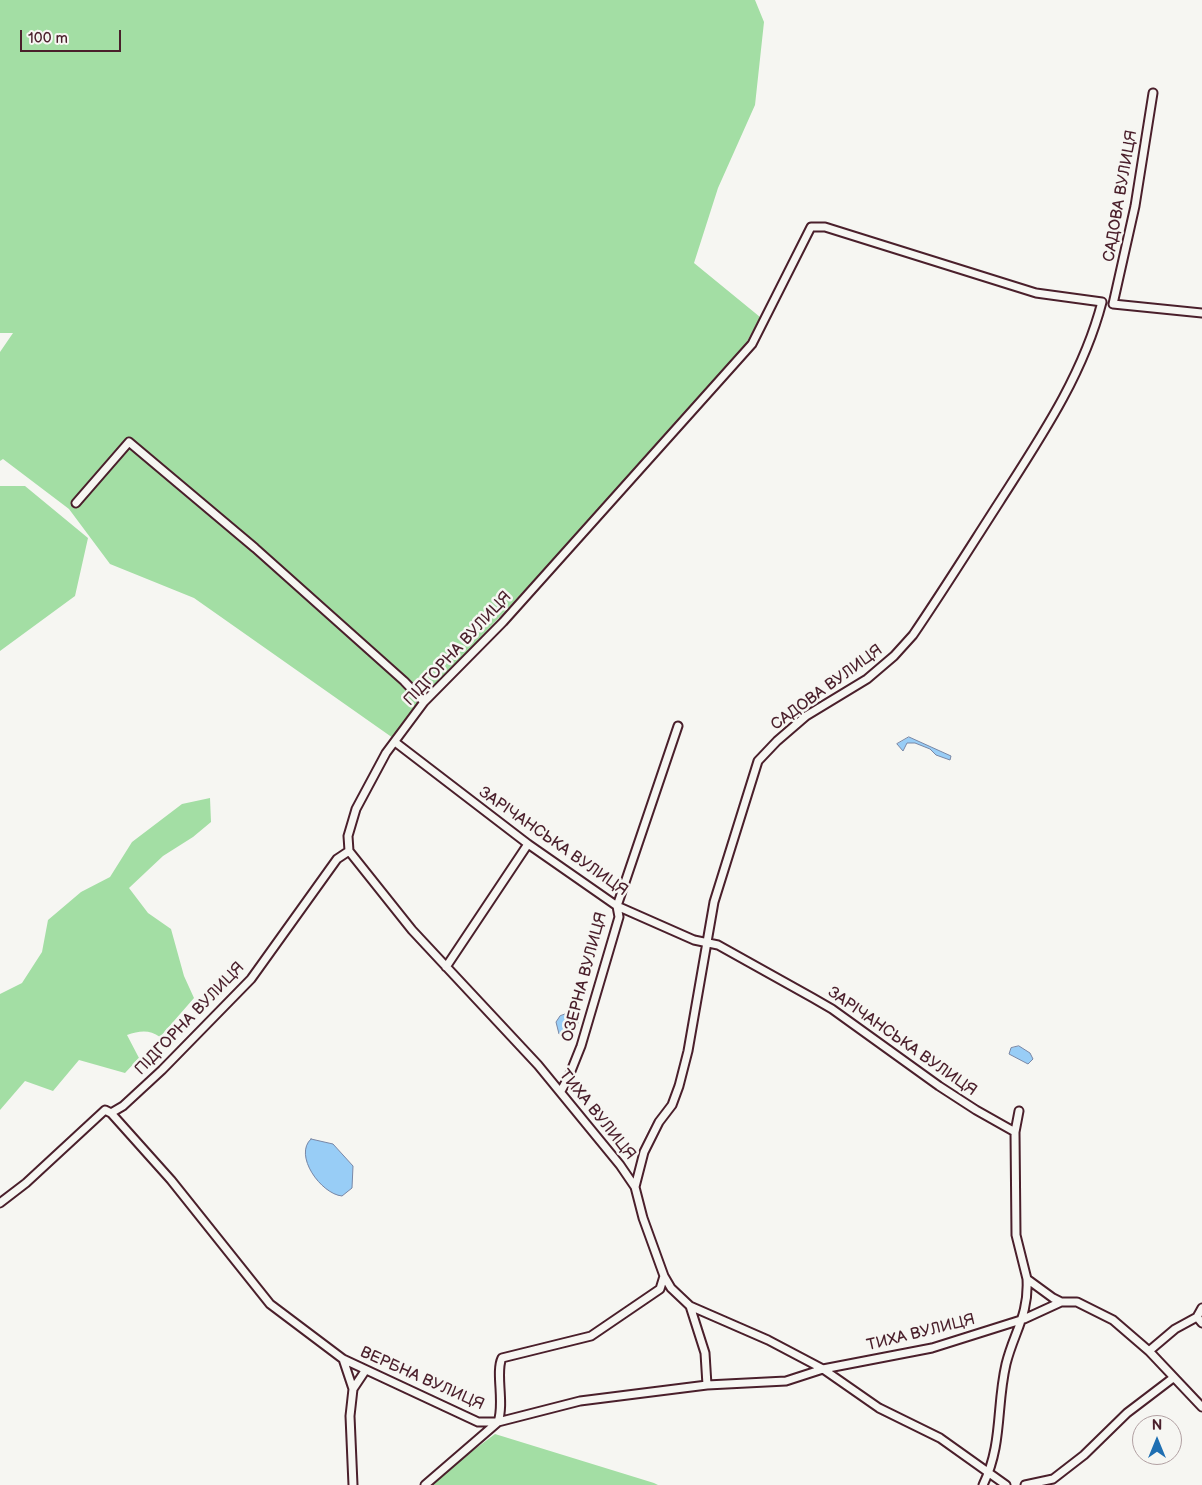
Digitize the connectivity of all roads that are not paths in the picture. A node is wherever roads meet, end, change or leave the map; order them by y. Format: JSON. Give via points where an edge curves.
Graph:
{"nodes":[{"id":1,"x":1153,"y":93,"type":"dead end"},
{"id":2,"x":1102,"y":302,"type":"joint"},
{"id":3,"x":1202,"y":313,"type":"edge"},
{"id":4,"x":76,"y":504,"type":"dead end"},
{"id":5,"x":424,"y":702,"type":"junction"},
{"id":6,"x":678,"y":726,"type":"dead end"},
{"id":7,"x":395,"y":742,"type":"junction"},
{"id":8,"x":528,"y":844,"type":"junction"},
{"id":9,"x":349,"y":851,"type":"junction"},
{"id":10,"x":617,"y":906,"type":"junction"},
{"id":11,"x":706,"y":942,"type":"junction"},
{"id":12,"x":446,"y":967,"type":"junction"},
{"id":13,"x":560,"y":1091,"type":"junction"},
{"id":14,"x":1019,"y":1111,"type":"dead end"},
{"id":15,"x":111,"y":1113,"type":"junction"},
{"id":16,"x":1015,"y":1132,"type":"junction"},
{"id":17,"x":620,"y":1165,"type":"junction"},
{"id":18,"x":639,"y":1167,"type":"junction"},
{"id":19,"x":635,"y":1187,"type":"junction"},
{"id":20,"x":0,"y":1203,"type":"edge"},
{"id":21,"x":664,"y":1276,"type":"junction"},
{"id":22,"x":1027,"y":1279,"type":"junction"},
{"id":23,"x":1061,"y":1302,"type":"junction"},
{"id":24,"x":690,"y":1306,"type":"junction"},
{"id":25,"x":1202,"y":1308,"type":"edge"},
{"id":26,"x":1197,"y":1317,"type":"junction"},
{"id":27,"x":1024,"y":1319,"type":"junction"},
{"id":28,"x":1202,"y":1323,"type":"edge"},
{"id":29,"x":1149,"y":1352,"type":"junction"},
{"id":30,"x":343,"y":1358,"type":"junction"},
{"id":31,"x":824,"y":1369,"type":"junction"},
{"id":32,"x":365,"y":1371,"type":"junction"},
{"id":33,"x":1173,"y":1378,"type":"junction"},
{"id":34,"x":707,"y":1385,"type":"junction"},
{"id":35,"x":353,"y":1389,"type":"junction"},
{"id":36,"x":1201,"y":1405,"type":"edge"},
{"id":37,"x":498,"y":1422,"type":"junction"},
{"id":38,"x":989,"y":1473,"type":"junction"},
{"id":39,"x":352,"y":1485,"type":"edge"},
{"id":40,"x":425,"y":1485,"type":"edge"},
{"id":41,"x":983,"y":1485,"type":"edge"},
{"id":42,"x":1006,"y":1485,"type":"edge"},
{"id":43,"x":1025,"y":1485,"type":"edge"}],
"edges":[{"from":1,"to":3,"type":"street","name":"САДОВА ВУЛИЦЯ","via":[[1135,206],[1113,304]]},
{"from":2,"to":5,"type":"street","name":"ПІДГОРНА ВУЛИЦЯ","via":[[1036,292],[825,227],[811,227],[752,344],[502,622]]},
{"from":2,"to":11,"type":"street","name":"САДОВА ВУЛИЦЯ","via":[[1088,349],[1071,385],[913,635],[874,674],[806,716],[758,761],[722,871]]},
{"from":4,"to":5,"type":"street","via":[[128,442],[255,548]]},
{"from":5,"to":7,"type":"street","name":"ПІДГОРНА ВУЛИЦЯ"},
{"from":6,"to":10,"type":"street","name":"ОЗЕРНА ВУЛИЦЯ"},
{"from":7,"to":8,"type":"street","name":"ЗАРІЧАНСЬКА ВУЛИЦЯ"},
{"from":7,"to":9,"type":"street","name":"ПІДГОРНА ВУЛИЦЯ","via":[[356,808],[348,836]]},
{"from":8,"to":10,"type":"street","name":"ЗАРІЧАНСЬКА ВУЛИЦЯ"},
{"from":8,"to":12,"type":"street"},
{"from":9,"to":12,"type":"street","name":"ТИХА ВУЛИЦЯ"},
{"from":9,"to":15,"type":"street","name":"ПІДГОРНА ВУЛИЦЯ","via":[[337,859],[251,979],[162,1070]]},
{"from":10,"to":11,"type":"street","name":"ЗАРІЧАНСЬКА ВУЛИЦЯ","via":[[694,940]]},
{"from":10,"to":13,"type":"street","name":"ОЗЕРНА ВУЛИЦЯ","via":[[619,916],[582,1046]]},
{"from":11,"to":16,"type":"street","name":"ЗАРІЧАНСЬКА ВУЛИЦЯ","via":[[729,951],[832,1009],[939,1086]]},
{"from":11,"to":18,"type":"street","name":"САДОВА ВУЛИЦЯ","via":[[679,1086]]},
{"from":12,"to":13,"type":"street","name":"ТИХА ВУЛИЦЯ"},
{"from":13,"to":17,"type":"street","name":"ТИХА ВУЛИЦЯ"},
{"from":14,"to":16,"type":"street"},
{"from":15,"to":20,"type":"street","name":"ПІДГОРНА ВУЛИЦЯ","via":[[104,1110]]},
{"from":15,"to":30,"type":"street","name":"ВЕРБНА ВУЛИЦЯ","via":[[171,1180],[270,1304]]},
{"from":16,"to":22,"type":"street","via":[[1016,1235]]},
{"from":17,"to":18,"type":"street"},
{"from":17,"to":19,"type":"street","name":"ТИХА ВУЛИЦЯ"},
{"from":18,"to":19,"type":"street","name":"САДОВА ВУЛИЦЯ"},
{"from":19,"to":21,"type":"street","name":"ТИХА ВУЛИЦЯ"},
{"from":21,"to":24,"type":"street","name":"ТИХА ВУЛИЦЯ","via":[[671,1288]]},
{"from":21,"to":37,"type":"street","via":[[660,1289],[591,1336],[502,1358],[502,1410]]},
{"from":22,"to":23,"type":"street"},
{"from":22,"to":27,"type":"street"},
{"from":23,"to":27,"type":"street","name":"ТИХА ВУЛИЦЯ"},
{"from":23,"to":29,"type":"street","via":[[1077,1302],[1114,1320]]},
{"from":24,"to":31,"type":"street","name":"ТИХА ВУЛИЦЯ"},
{"from":24,"to":34,"type":"street","via":[[705,1353]]},
{"from":25,"to":26,"type":"street"},
{"from":26,"to":28,"type":"street"},
{"from":26,"to":29,"type":"street","via":[[1175,1329]]},
{"from":27,"to":31,"type":"street","name":"ТИХА ВУЛИЦЯ","via":[[932,1348]]},
{"from":27,"to":38,"type":"street","via":[[1007,1362],[1000,1398],[998,1443]]},
{"from":29,"to":33,"type":"street"},
{"from":30,"to":32,"type":"street","name":"ВЕРБНА ВУЛИЦЯ"},
{"from":30,"to":35,"type":"street"},
{"from":31,"to":34,"type":"street","name":"ВЕРБНА ВУЛИЦЯ","via":[[786,1381]]},
{"from":31,"to":38,"type":"street","name":"ТИХА ВУЛИЦЯ","via":[[879,1408],[940,1438]]},
{"from":32,"to":35,"type":"street"},
{"from":32,"to":37,"type":"street","name":"ВЕРБНА ВУЛИЦЯ","via":[[478,1422]]},
{"from":33,"to":36,"type":"street"},
{"from":33,"to":43,"type":"street","via":[[1053,1478]]},
{"from":34,"to":37,"type":"street","name":"ВЕРБНА ВУЛИЦЯ","via":[[580,1402]]},
{"from":35,"to":39,"type":"street","via":[[350,1416]]},
{"from":37,"to":40,"type":"street"},
{"from":38,"to":41,"type":"street"},
{"from":38,"to":42,"type":"street","name":"ТИХА ВУЛИЦЯ"}]}
